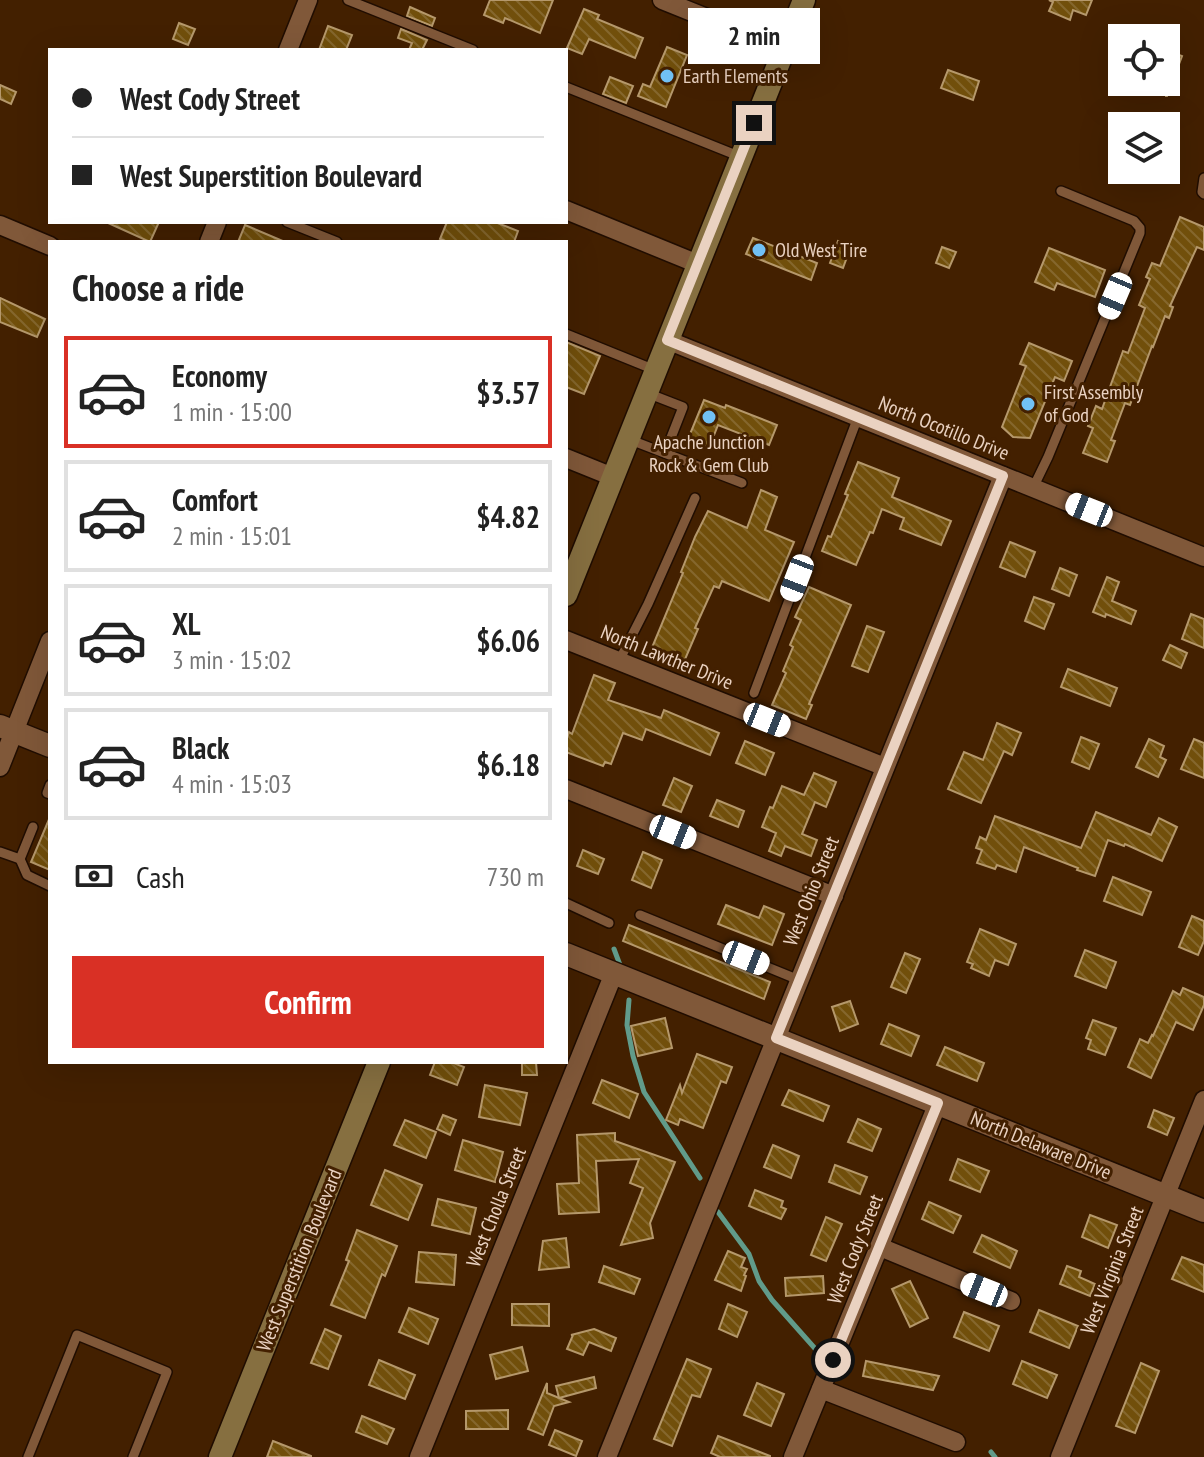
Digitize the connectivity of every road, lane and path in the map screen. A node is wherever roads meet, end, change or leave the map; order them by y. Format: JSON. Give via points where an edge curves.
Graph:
{"nodes":[{"id":1,"x":308,"y":0,"type":"edge"},
{"id":2,"x":348,"y":0,"type":"edge"},
{"id":3,"x":662,"y":0,"type":"edge"},
{"id":4,"x":804,"y":0,"type":"edge"},
{"id":5,"x":289,"y":48,"type":"edge"},
{"id":6,"x":468,"y":48,"type":"edge"},
{"id":7,"x":784,"y":49,"type":"junction"},
{"id":8,"x":568,"y":88,"type":"edge"},
{"id":9,"x":741,"y":157,"type":"junction"},
{"id":10,"x":1204,"y":178,"type":"edge"},
{"id":11,"x":1061,"y":191,"type":"dead end"},
{"id":12,"x":1204,"y":194,"type":"edge"},
{"id":13,"x":568,"y":211,"type":"edge"},
{"id":14,"x":292,"y":224,"type":"edge"},
{"id":15,"x":0,"y":225,"type":"edge"},
{"id":16,"x":332,"y":240,"type":"edge"},
{"id":17,"x":48,"y":245,"type":"edge"},
{"id":18,"x":698,"y":264,"type":"junction"},
{"id":19,"x":568,"y":335,"type":"edge"},
{"id":20,"x":667,"y":340,"type":"junction"},
{"id":21,"x":655,"y":370,"type":"junction"},
{"id":22,"x":646,"y":392,"type":"junction"},
{"id":23,"x":858,"y":417,"type":"junction"},
{"id":24,"x":628,"y":439,"type":"junction"},
{"id":25,"x":665,"y":453,"type":"junction"},
{"id":26,"x":568,"y":459,"type":"edge"},
{"id":27,"x":1003,"y":476,"type":"junction"},
{"id":28,"x":613,"y":477,"type":"junction"},
{"id":29,"x":742,"y":483,"type":"dead end"},
{"id":30,"x":1033,"y":488,"type":"junction"},
{"id":31,"x":695,"y":498,"type":"dead end"},
{"id":32,"x":1204,"y":557,"type":"edge"},
{"id":33,"x":568,"y":590,"type":"edge"},
{"id":34,"x":568,"y":641,"type":"edge"},
{"id":35,"x":48,"y":645,"type":"edge"},
{"id":36,"x":619,"y":661,"type":"junction"},
{"id":37,"x":754,"y":693,"type":"dead end"},
{"id":38,"x":7,"y":729,"type":"edge"},
{"id":39,"x":48,"y":745,"type":"edge"},
{"id":40,"x":0,"y":767,"type":"edge"},
{"id":41,"x":885,"y":767,"type":"junction"},
{"id":42,"x":568,"y":790,"type":"edge"},
{"id":43,"x":33,"y":827,"type":"dead end"},
{"id":44,"x":0,"y":852,"type":"edge"},
{"id":45,"x":20,"y":859,"type":"junction"},
{"id":46,"x":48,"y":885,"type":"edge"},
{"id":47,"x":834,"y":896,"type":"junction"},
{"id":48,"x":568,"y":904,"type":"edge"},
{"id":49,"x":640,"y":915,"type":"dead end"},
{"id":50,"x":609,"y":923,"type":"dead end"},
{"id":51,"x":568,"y":955,"type":"edge"},
{"id":52,"x":614,"y":973,"type":"junction"},
{"id":53,"x":799,"y":980,"type":"junction"},
{"id":54,"x":776,"y":1038,"type":"junction"},
{"id":55,"x":378,"y":1064,"type":"edge"},
{"id":56,"x":1204,"y":1100,"type":"edge"},
{"id":57,"x":938,"y":1103,"type":"junction"},
{"id":58,"x":1166,"y":1195,"type":"junction"},
{"id":59,"x":1204,"y":1211,"type":"edge"},
{"id":60,"x":880,"y":1247,"type":"junction"},
{"id":61,"x":1011,"y":1301,"type":"dead end"},
{"id":62,"x":821,"y":1389,"type":"junction"},
{"id":63,"x":956,"y":1442,"type":"dead end"},
{"id":64,"x":28,"y":1457,"type":"edge"},
{"id":65,"x":133,"y":1457,"type":"edge"},
{"id":66,"x":220,"y":1457,"type":"edge"},
{"id":67,"x":419,"y":1457,"type":"edge"},
{"id":68,"x":607,"y":1457,"type":"edge"},
{"id":69,"x":793,"y":1457,"type":"edge"},
{"id":70,"x":1060,"y":1457,"type":"edge"}],
"edges":[{"from":1,"to":5,"type":"street"},
{"from":2,"to":6,"type":"lane"},
{"from":3,"to":7,"type":"street"},
{"from":4,"to":7,"type":"main road"},
{"from":7,"to":9,"type":"main road"},
{"from":8,"to":9,"type":"lane"},
{"from":9,"to":18,"type":"main road"},
{"from":10,"to":12,"type":"lane"},
{"from":11,"to":30,"type":"lane","via":[[1134,221],[1140,233]]},
{"from":13,"to":18,"type":"street"},
{"from":14,"to":16,"type":"lane"},
{"from":15,"to":17,"type":"street"},
{"from":18,"to":20,"type":"main road"},
{"from":19,"to":21,"type":"lane"},
{"from":20,"to":21,"type":"main road"},
{"from":20,"to":23,"type":"street","name":"North Ocotillo Drive"},
{"from":21,"to":22,"type":"main road"},
{"from":22,"to":24,"type":"main road"},
{"from":22,"to":25,"type":"lane","via":[[683,407]]},
{"from":23,"to":27,"type":"street","name":"North Ocotillo Drive"},
{"from":23,"to":37,"type":"lane"},
{"from":24,"to":25,"type":"lane"},
{"from":24,"to":28,"type":"main road"},
{"from":25,"to":29,"type":"lane"},
{"from":26,"to":28,"type":"street"},
{"from":27,"to":30,"type":"street","name":"North Ocotillo Drive"},
{"from":27,"to":41,"type":"street","name":"West Ohio Street"},
{"from":28,"to":33,"type":"main road"},
{"from":30,"to":32,"type":"street","name":"North Ocotillo Drive"},
{"from":31,"to":36,"type":"lane"},
{"from":34,"to":36,"type":"street","name":"North Lawther Drive"},
{"from":35,"to":38,"type":"street"},
{"from":36,"to":41,"type":"street","name":"North Lawther Drive"},
{"from":38,"to":39,"type":"street"},
{"from":38,"to":40,"type":"street"},
{"from":41,"to":47,"type":"street","name":"West Ohio Street"},
{"from":42,"to":47,"type":"street"},
{"from":43,"to":45,"type":"lane"},
{"from":44,"to":45,"type":"lane"},
{"from":45,"to":46,"type":"lane","via":[[27,875]]},
{"from":47,"to":53,"type":"street","name":"West Ohio Street"},
{"from":48,"to":50,"type":"lane"},
{"from":49,"to":53,"type":"lane"},
{"from":51,"to":52,"type":"street","name":"North Delaware Drive"},
{"from":52,"to":54,"type":"street","name":"North Delaware Drive"},
{"from":52,"to":67,"type":"street","name":"West Cholla Street"},
{"from":53,"to":54,"type":"street","name":"West Ohio Street"},
{"from":54,"to":57,"type":"street","name":"North Delaware Drive"},
{"from":54,"to":68,"type":"street","name":"West Ohio Street"},
{"from":55,"to":66,"type":"main road","name":"West Superstition Boulevard"},
{"from":56,"to":58,"type":"street","name":"West Virginia Street"},
{"from":57,"to":58,"type":"street","name":"North Delaware Drive"},
{"from":57,"to":60,"type":"street","name":"West Cody Street"},
{"from":58,"to":59,"type":"street","name":"North Delaware Drive"},
{"from":58,"to":70,"type":"street","name":"West Virginia Street"},
{"from":60,"to":61,"type":"street"},
{"from":60,"to":62,"type":"street","name":"West Cody Street"},
{"from":62,"to":63,"type":"street"},
{"from":62,"to":69,"type":"street","name":"West Cody Street"},
{"from":64,"to":65,"type":"lane","via":[[77,1335],[167,1372]]}]}
